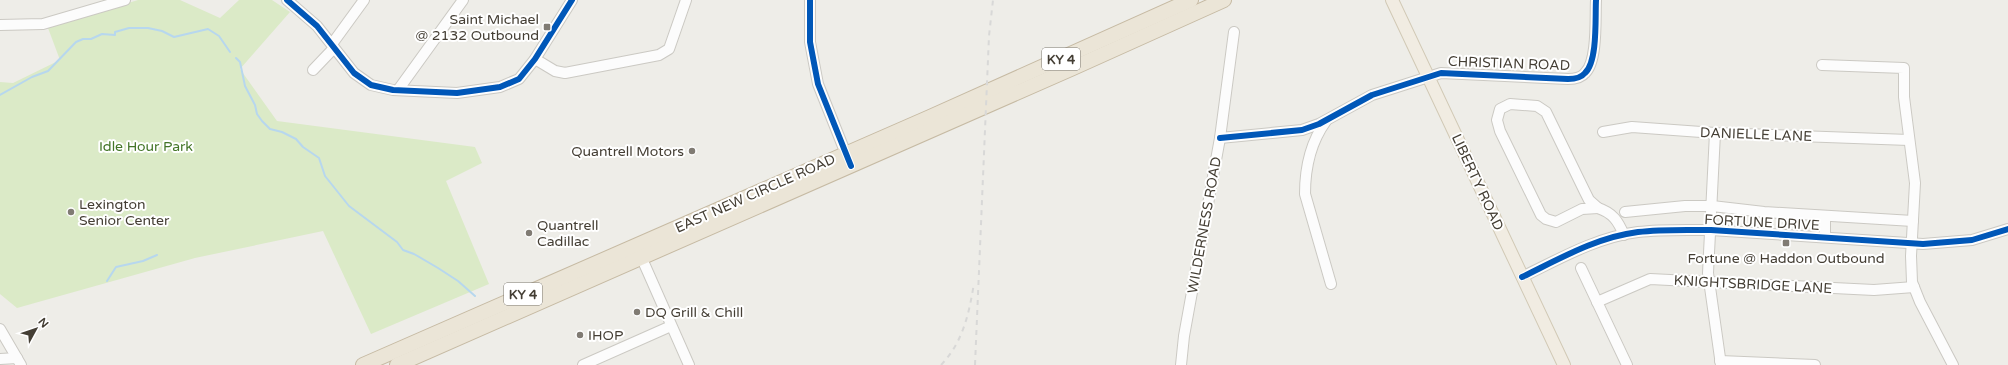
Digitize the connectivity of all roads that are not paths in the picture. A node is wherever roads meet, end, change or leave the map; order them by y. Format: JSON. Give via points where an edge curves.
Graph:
{"nodes":[{"id":1,"x":125,"y":0,"type":"edge"},
{"id":2,"x":287,"y":0,"type":"edge"},
{"id":3,"x":364,"y":0,"type":"edge"},
{"id":4,"x":463,"y":0,"type":"edge"},
{"id":5,"x":572,"y":0,"type":"edge"},
{"id":6,"x":686,"y":0,"type":"edge"},
{"id":7,"x":810,"y":0,"type":"edge"},
{"id":8,"x":1191,"y":0,"type":"edge"},
{"id":9,"x":1224,"y":0,"type":"edge"},
{"id":10,"x":1392,"y":0,"type":"edge"},
{"id":11,"x":1596,"y":0,"type":"edge"},
{"id":12,"x":0,"y":25,"type":"edge"},
{"id":13,"x":1234,"y":32,"type":"dead end"},
{"id":14,"x":333,"y":46,"type":"junction"},
{"id":15,"x":535,"y":59,"type":"junction"},
{"id":16,"x":1822,"y":65,"type":"dead end"},
{"id":17,"x":313,"y":70,"type":"dead end"},
{"id":18,"x":1430,"y":78,"type":"junction"},
{"id":19,"x":398,"y":90,"type":"junction"},
{"id":20,"x":1328,"y":119,"type":"junction"},
{"id":21,"x":1603,"y":132,"type":"dead end"},
{"id":22,"x":1715,"y":133,"type":"junction"},
{"id":23,"x":1220,"y":138,"type":"junction"},
{"id":24,"x":1909,"y":140,"type":"junction"},
{"id":25,"x":848,"y":160,"type":"junction"},
{"id":26,"x":1712,"y":206,"type":"junction"},
{"id":27,"x":1598,"y":208,"type":"junction"},
{"id":28,"x":1625,"y":212,"type":"dead end"},
{"id":29,"x":1826,"y":216,"type":"junction"},
{"id":30,"x":1913,"y":221,"type":"junction"},
{"id":31,"x":2008,"y":229,"type":"edge"},
{"id":32,"x":1711,"y":230,"type":"junction"},
{"id":33,"x":1624,"y":235,"type":"junction"},
{"id":34,"x":1825,"y":238,"type":"junction"},
{"id":35,"x":1913,"y":243,"type":"junction"},
{"id":36,"x":636,"y":245,"type":"junction"},
{"id":37,"x":642,"y":258,"type":"junction"},
{"id":38,"x":1581,"y":268,"type":"dead end"},
{"id":39,"x":1522,"y":277,"type":"junction"},
{"id":40,"x":1709,"y":282,"type":"junction"},
{"id":41,"x":1331,"y":284,"type":"dead end"},
{"id":42,"x":1914,"y":287,"type":"junction"},
{"id":43,"x":1597,"y":302,"type":"junction"},
{"id":44,"x":672,"y":326,"type":"junction"},
{"id":45,"x":0,"y":329,"type":"edge"},
{"id":46,"x":0,"y":359,"type":"edge"},
{"id":47,"x":19,"y":361,"type":"edge"},
{"id":48,"x":1720,"y":363,"type":"edge"},
{"id":49,"x":363,"y":365,"type":"edge"},
{"id":50,"x":397,"y":365,"type":"edge"},
{"id":51,"x":583,"y":365,"type":"edge"},
{"id":52,"x":689,"y":365,"type":"edge"},
{"id":53,"x":1181,"y":365,"type":"edge"},
{"id":54,"x":1564,"y":365,"type":"edge"},
{"id":55,"x":1627,"y":365,"type":"edge"},
{"id":56,"x":1815,"y":365,"type":"edge"},
{"id":57,"x":1951,"y":365,"type":"edge"}],
"edges":[{"from":1,"to":12,"type":"street","via":[[48,23]]},
{"from":2,"to":14,"type":"street","via":[[306,15]]},
{"from":3,"to":14,"type":"street"},
{"from":4,"to":19,"type":"street"},
{"from":5,"to":15,"type":"street"},
{"from":6,"to":15,"type":"street","via":[[669,48],[659,55],[566,73],[555,71]]},
{"from":7,"to":25,"type":"street","via":[[810,42],[814,69]]},
{"from":8,"to":25,"type":"highway","name":"EAST NEW CIRCLE ROAD","number":"KY 4"},
{"from":9,"to":25,"type":"highway","name":"EAST NEW CIRCLE ROAD","number":"KY 4"},
{"from":10,"to":18,"type":"main road","name":"LIBERTY ROAD"},
{"from":11,"to":18,"type":"street","name":"CHRISTIAN ROAD","via":[[1593,56],[1589,68],[1582,76],[1568,79],[1441,73]]},
{"from":13,"to":23,"type":"street"},
{"from":14,"to":17,"type":"street"},
{"from":14,"to":19,"type":"street","via":[[346,65],[362,80],[380,88]]},
{"from":15,"to":19,"type":"street","via":[[519,79],[500,87],[457,93]]},
{"from":16,"to":24,"type":"street","via":[[1904,68],[1904,97]]},
{"from":18,"to":20,"type":"street","name":"WILDERNESS ROAD","via":[[1372,95]]},
{"from":18,"to":39,"type":"main road","name":"LIBERTY ROAD"},
{"from":20,"to":23,"type":"street","name":"WILDERNESS ROAD","via":[[1302,130]]},
{"from":20,"to":41,"type":"street","via":[[1317,135],[1309,154],[1305,194]]},
{"from":21,"to":22,"type":"street","name":"DANIELLE LANE","via":[[1632,127]]},
{"from":22,"to":24,"type":"street","name":"DANIELLE LANE"},
{"from":22,"to":26,"type":"street"},
{"from":23,"to":53,"type":"street","name":"WILDERNESS ROAD"},
{"from":24,"to":30,"type":"street","via":[[1915,183]]},
{"from":25,"to":36,"type":"highway","name":"EAST NEW CIRCLE ROAD","number":"KY 4"},
{"from":25,"to":37,"type":"highway","name":"EAST NEW CIRCLE ROAD","number":"KY 4"},
{"from":26,"to":28,"type":"street"},
{"from":26,"to":29,"type":"street"},
{"from":26,"to":32,"type":"street"},
{"from":27,"to":27,"type":"street","via":[[1589,200],[1549,117],[1542,108],[1510,104],[1500,109],[1497,120],[1500,131],[1541,215],[1546,220],[1556,222],[1582,209]]},
{"from":27,"to":33,"type":"street","via":[[1616,219]]},
{"from":29,"to":30,"type":"street"},
{"from":29,"to":34,"type":"street"},
{"from":30,"to":35,"type":"street"},
{"from":31,"to":35,"type":"street","name":"FORTUNE DRIVE","via":[[1967,241]]},
{"from":32,"to":33,"type":"street","name":"FORTUNE DRIVE","via":[[1657,230]]},
{"from":32,"to":34,"type":"street","name":"FORTUNE DRIVE"},
{"from":32,"to":40,"type":"street"},
{"from":33,"to":39,"type":"street","name":"FORTUNE DRIVE","via":[[1584,248]]},
{"from":34,"to":35,"type":"street","name":"FORTUNE DRIVE"},
{"from":35,"to":42,"type":"street"},
{"from":36,"to":37,"type":"street"},
{"from":36,"to":49,"type":"highway","name":"EAST NEW CIRCLE ROAD","number":"KY 4"},
{"from":37,"to":44,"type":"street"},
{"from":37,"to":50,"type":"highway","name":"EAST NEW CIRCLE ROAD","number":"KY 4"},
{"from":38,"to":43,"type":"street"},
{"from":39,"to":54,"type":"main road","name":"LIBERTY ROAD"},
{"from":40,"to":42,"type":"street","name":"KNIGHTSBRIDGE LANE","via":[[1874,290]]},
{"from":40,"to":43,"type":"street","name":"KNIGHTSBRIDGE LANE","via":[[1650,279]]},
{"from":40,"to":48,"type":"street"},
{"from":42,"to":57,"type":"street"},
{"from":43,"to":55,"type":"street"},
{"from":44,"to":51,"type":"street"},
{"from":44,"to":52,"type":"street"},
{"from":45,"to":47,"type":"street"},
{"from":46,"to":47,"type":"street"},
{"from":48,"to":56,"type":"street"}]}
